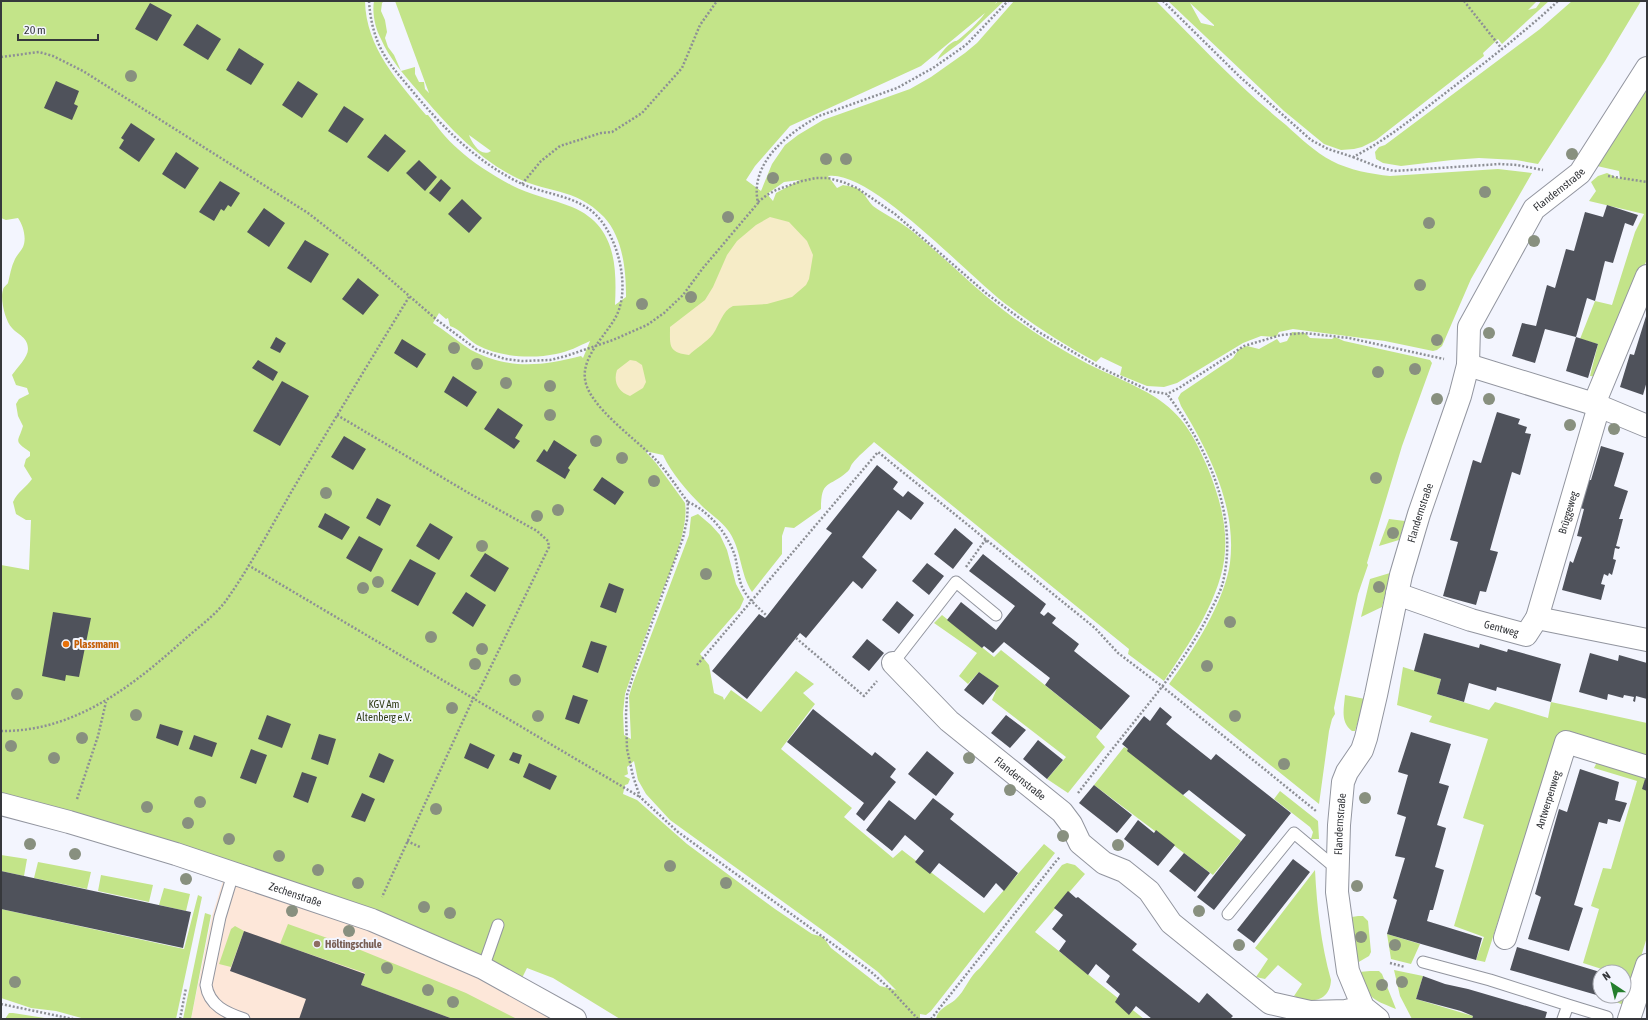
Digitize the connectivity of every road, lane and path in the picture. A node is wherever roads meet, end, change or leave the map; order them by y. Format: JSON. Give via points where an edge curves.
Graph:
{"nodes":[{"id":1,"x":369,"y":1,"type":"edge"},
{"id":2,"x":717,"y":1,"type":"edge"},
{"id":3,"x":1008,"y":1,"type":"edge"},
{"id":4,"x":1163,"y":1,"type":"edge"},
{"id":5,"x":1464,"y":1,"type":"edge"},
{"id":6,"x":1558,"y":1,"type":"edge"},
{"id":7,"x":1502,"y":49,"type":"junction"},
{"id":8,"x":1,"y":57,"type":"edge"},
{"id":9,"x":1647,"y":68,"type":"edge"},
{"id":10,"x":1353,"y":157,"type":"junction"},
{"id":11,"x":1580,"y":173,"type":"junction"},
{"id":12,"x":1647,"y":182,"type":"edge"},
{"id":13,"x":522,"y":184,"type":"junction"},
{"id":14,"x":758,"y":203,"type":"junction"},
{"id":15,"x":1647,"y":276,"type":"edge"},
{"id":16,"x":409,"y":297,"type":"junction"},
{"id":17,"x":596,"y":346,"type":"junction"},
{"id":18,"x":1468,"y":365,"type":"junction"},
{"id":19,"x":1167,"y":394,"type":"junction"},
{"id":20,"x":1596,"y":405,"type":"junction"},
{"id":21,"x":337,"y":415,"type":"junction"},
{"id":22,"x":1647,"y":426,"type":"edge"},
{"id":23,"x":688,"y":502,"type":"junction"},
{"id":24,"x":986,"y":543,"type":"dead end"},
{"id":25,"x":248,"y":565,"type":"junction"},
{"id":26,"x":1396,"y":580,"type":"junction"},
{"id":27,"x":956,"y":582,"type":"junction"},
{"id":28,"x":996,"y":615,"type":"dead end"},
{"id":29,"x":767,"y":616,"type":"dead end"},
{"id":30,"x":1537,"y":618,"type":"junction"},
{"id":31,"x":796,"y":638,"type":"dead end"},
{"id":32,"x":1647,"y":640,"type":"edge"},
{"id":33,"x":893,"y":663,"type":"junction"},
{"id":34,"x":473,"y":699,"type":"junction"},
{"id":35,"x":106,"y":701,"type":"junction"},
{"id":36,"x":1,"y":731,"type":"edge"},
{"id":37,"x":1647,"y":767,"type":"edge"},
{"id":38,"x":640,"y":797,"type":"junction"},
{"id":39,"x":1,"y":804,"type":"edge"},
{"id":40,"x":1062,"y":812,"type":"junction"},
{"id":41,"x":69,"y":822,"type":"junction"},
{"id":42,"x":408,"y":841,"type":"junction"},
{"id":43,"x":1080,"y":843,"type":"junction"},
{"id":44,"x":420,"y":848,"type":"dead end"},
{"id":45,"x":1338,"y":869,"type":"junction"},
{"id":46,"x":233,"y":874,"type":"junction"},
{"id":47,"x":1228,"y":914,"type":"dead end"},
{"id":48,"x":372,"y":920,"type":"junction"},
{"id":49,"x":498,"y":926,"type":"dead end"},
{"id":50,"x":1505,"y":938,"type":"dead end"},
{"id":51,"x":1423,"y":962,"type":"dead end"},
{"id":52,"x":1647,"y":965,"type":"edge"},
{"id":53,"x":483,"y":968,"type":"junction"},
{"id":54,"x":1,"y":1004,"type":"edge"},
{"id":55,"x":1568,"y":1005,"type":"junction"},
{"id":56,"x":1370,"y":1013,"type":"edge"},
{"id":57,"x":1607,"y":1016,"type":"dead end"},
{"id":58,"x":73,"y":1019,"type":"edge"},
{"id":59,"x":244,"y":1019,"type":"edge"},
{"id":60,"x":575,"y":1019,"type":"edge"},
{"id":61,"x":918,"y":1019,"type":"edge"},
{"id":62,"x":931,"y":1019,"type":"edge"},
{"id":63,"x":1563,"y":1019,"type":"edge"},
{"id":64,"x":1630,"y":1019,"type":"edge"}],
"edges":[{"from":1,"to":13,"type":"path","via":[[373,30],[379,46],[413,93],[458,142],[488,165]]},
{"from":2,"to":13,"type":"path","via":[[700,25],[682,68],[642,113],[612,132],[560,146],[541,161]]},
{"from":3,"to":14,"type":"path","via":[[966,45],[933,68],[898,88],[819,116],[794,132],[763,166],[756,185]]},
{"from":4,"to":10,"type":"path","via":[[1239,76],[1311,140]]},
{"from":5,"to":7,"type":"path"},
{"from":6,"to":7,"type":"path"},
{"from":7,"to":10,"type":"path","via":[[1394,133]]},
{"from":8,"to":16,"type":"path","via":[[39,52],[83,71],[308,213],[362,255]]},
{"from":9,"to":11,"type":"street","name":"Flandernstraße"},
{"from":10,"to":11,"type":"path","via":[[1394,172],[1500,164]]},
{"from":11,"to":12,"type":"path"},
{"from":11,"to":18,"type":"street","name":"Flandernstraße","via":[[1534,209],[1469,327]]},
{"from":13,"to":17,"type":"path","via":[[572,200],[585,207],[596,215],[611,237],[621,267],[622,302],[615,319]]},
{"from":14,"to":17,"type":"path","via":[[674,306],[630,333]]},
{"from":14,"to":19,"type":"path","via":[[776,190],[816,178],[828,178],[857,188],[895,214],[987,294],[1037,331],[1097,366],[1150,391]]},
{"from":15,"to":20,"type":"street","name":"Brüggeweg"},
{"from":16,"to":17,"type":"path","via":[[476,349],[505,359],[550,360]]},
{"from":16,"to":21,"type":"path"},
{"from":17,"to":23,"type":"path","via":[[588,361],[584,379],[592,397],[657,460]]},
{"from":18,"to":19,"type":"path","via":[[1349,338],[1304,333],[1281,335],[1244,346]]},
{"from":18,"to":20,"type":"street"},
{"from":18,"to":26,"type":"street","name":"Flandernstraße","via":[[1460,396],[1414,512]]},
{"from":19,"to":40,"type":"path","via":[[1200,445],[1220,495],[1227,532],[1227,556],[1222,583],[1201,629],[1182,662]]},
{"from":20,"to":22,"type":"street"},
{"from":20,"to":30,"type":"street","name":"Brüggeweg"},
{"from":21,"to":25,"type":"path"},
{"from":21,"to":34,"type":"path","via":[[537,531],[548,540],[549,547]]},
{"from":23,"to":29,"type":"path","via":[[697,506],[725,535],[735,556],[739,580],[744,591]]},
{"from":23,"to":38,"type":"path","via":[[683,538],[636,666],[628,695],[627,749]]},
{"from":24,"to":27,"type":"path","via":[[986,539]]},
{"from":25,"to":34,"type":"path"},
{"from":25,"to":35,"type":"path","via":[[224,603],[211,616],[160,662]]},
{"from":26,"to":30,"type":"street","name":"Gentweg","via":[[1470,620],[1526,635]]},
{"from":26,"to":45,"type":"street","name":"Flandernstraße","via":[[1362,750],[1343,782]]},
{"from":27,"to":28,"type":"lane"},
{"from":27,"to":33,"type":"lane"},
{"from":30,"to":32,"type":"street"},
{"from":31,"to":33,"type":"path","via":[[864,696]]},
{"from":33,"to":40,"type":"street","name":"Flandernstraße","via":[[949,721]]},
{"from":34,"to":38,"type":"path"},
{"from":34,"to":42,"type":"path"},
{"from":35,"to":36,"type":"path","via":[[45,726]]},
{"from":35,"to":41,"type":"path","via":[[96,743]]},
{"from":37,"to":50,"type":"street","name":"Antwerpenweg","via":[[1566,742]]},
{"from":38,"to":61,"type":"path","via":[[694,844],[870,971]]},
{"from":39,"to":41,"type":"street","name":"Zechenstraße"},
{"from":40,"to":43,"type":"street","name":"Flandernstraße"},
{"from":41,"to":46,"type":"street","name":"Zechenstraße"},
{"from":42,"to":44,"type":"path"},
{"from":42,"to":48,"type":"path"},
{"from":43,"to":56,"type":"street","name":"Flandernstraße","via":[[1104,863],[1120,868],[1134,879],[1153,897],[1171,923],[1270,1004],[1310,1012]]},
{"from":43,"to":62,"type":"path","via":[[1057,860]]},
{"from":45,"to":47,"type":"lane","via":[[1294,833]]},
{"from":45,"to":56,"type":"street","name":"Flandernstraße","via":[[1336,892],[1348,971]]},
{"from":46,"to":48,"type":"street","name":"Zechenstraße"},
{"from":46,"to":59,"type":"lane","via":[[220,918],[206,985],[214,1003]]},
{"from":48,"to":53,"type":"street","name":"Zechenstraße"},
{"from":49,"to":53,"type":"lane"},
{"from":51,"to":55,"type":"lane"},
{"from":52,"to":64,"type":"street"},
{"from":53,"to":60,"type":"street","name":"Zechenstraße"},
{"from":54,"to":58,"type":"path"},
{"from":55,"to":57,"type":"lane"},
{"from":55,"to":63,"type":"lane"}]}
